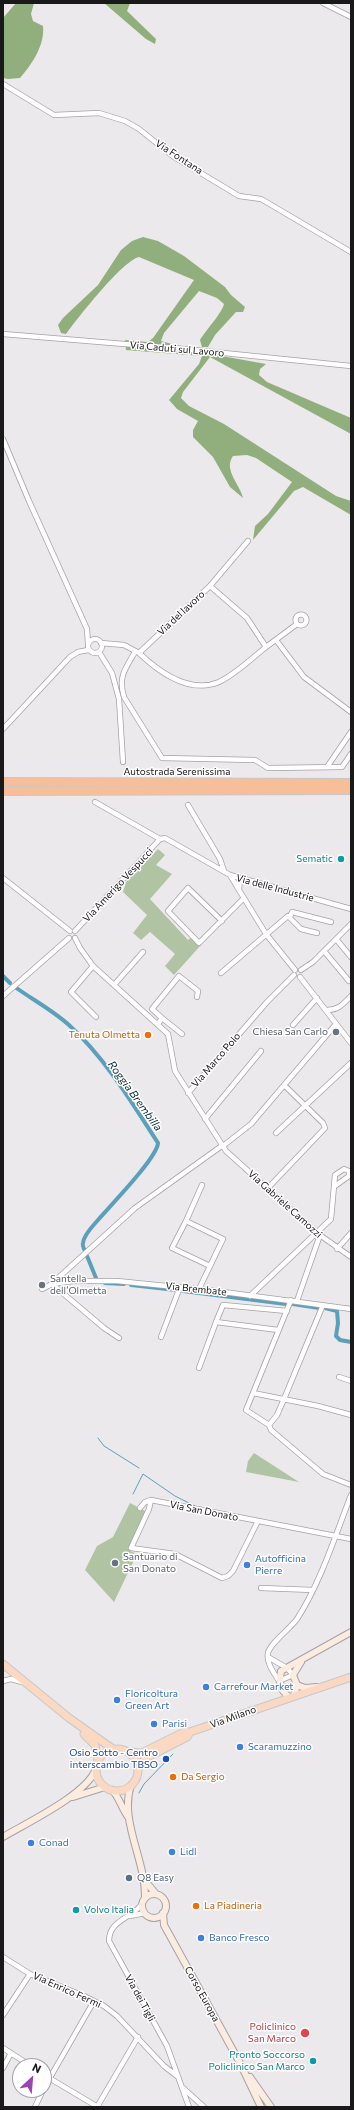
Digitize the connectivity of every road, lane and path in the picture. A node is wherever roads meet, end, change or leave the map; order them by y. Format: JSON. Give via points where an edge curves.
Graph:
{"nodes":[{"id":1,"x":324,"y":3,"type":"edge"},
{"id":2,"x":351,"y":17,"type":"edge"},
{"id":3,"x":3,"y":84,"type":"edge"},
{"id":4,"x":351,"y":252,"type":"edge"},
{"id":5,"x":3,"y":334,"type":"edge"},
{"id":6,"x":351,"y":366,"type":"edge"},
{"id":7,"x":3,"y":439,"type":"edge"},
{"id":8,"x":248,"y":540,"type":"dead end"},
{"id":9,"x":210,"y":586,"type":"junction"},
{"id":10,"x":297,"y":624,"type":"dead end"},
{"id":11,"x":276,"y":640,"type":"junction"},
{"id":12,"x":101,"y":643,"type":"junction"},
{"id":13,"x":88,"y":644,"type":"junction"},
{"id":14,"x":266,"y":647,"type":"junction"},
{"id":15,"x":88,"y":650,"type":"junction"},
{"id":16,"x":99,"y":652,"type":"junction"},
{"id":17,"x":137,"y":652,"type":"junction"},
{"id":18,"x":351,"y":712,"type":"edge"},
{"id":19,"x":3,"y":729,"type":"edge"},
{"id":20,"x":351,"y":732,"type":"edge"},
{"id":21,"x":351,"y":754,"type":"edge"},
{"id":22,"x":123,"y":762,"type":"dead end"},
{"id":23,"x":327,"y":767,"type":"junction"},
{"id":24,"x":3,"y":782,"type":"edge"},
{"id":25,"x":351,"y":783,"type":"edge"},
{"id":26,"x":351,"y":790,"type":"edge"},
{"id":27,"x":3,"y":791,"type":"edge"},
{"id":28,"x":95,"y":802,"type":"dead end"},
{"id":29,"x":188,"y":804,"type":"dead end"},
{"id":30,"x":152,"y":833,"type":"junction"},
{"id":31,"x":160,"y":839,"type":"junction"},
{"id":32,"x":155,"y":845,"type":"junction"},
{"id":33,"x":224,"y":871,"type":"junction"},
{"id":34,"x":230,"y":875,"type":"junction"},
{"id":35,"x":3,"y":878,"type":"edge"},
{"id":36,"x":243,"y":879,"type":"junction"},
{"id":37,"x":238,"y":890,"type":"junction"},
{"id":38,"x":244,"y":898,"type":"junction"},
{"id":39,"x":351,"y":909,"type":"edge"},
{"id":40,"x":290,"y":917,"type":"junction"},
{"id":41,"x":222,"y":921,"type":"junction"},
{"id":42,"x":332,"y":922,"type":"dead end"},
{"id":43,"x":351,"y":924,"type":"edge"},
{"id":44,"x":70,"y":931,"type":"junction"},
{"id":45,"x":75,"y":931,"type":"junction"},
{"id":46,"x":317,"y":933,"type":"dead end"},
{"id":47,"x":266,"y":934,"type":"junction"},
{"id":48,"x":69,"y":938,"type":"junction"},
{"id":49,"x":75,"y":938,"type":"junction"},
{"id":50,"x":336,"y":939,"type":"junction"},
{"id":51,"x":324,"y":951,"type":"junction"},
{"id":52,"x":143,"y":952,"type":"dead end"},
{"id":53,"x":351,"y":957,"type":"edge"},
{"id":54,"x":93,"y":966,"type":"junction"},
{"id":55,"x":295,"y":970,"type":"junction"},
{"id":56,"x":301,"y":970,"type":"junction"},
{"id":57,"x":221,"y":973,"type":"dead end"},
{"id":58,"x":294,"y":976,"type":"junction"},
{"id":59,"x":300,"y":977,"type":"junction"},
{"id":60,"x":349,"y":981,"type":"dead end"},
{"id":61,"x":114,"y":985,"type":"junction"},
{"id":62,"x":3,"y":996,"type":"edge"},
{"id":63,"x":351,"y":996,"type":"edge"},
{"id":64,"x":197,"y":997,"type":"dead end"},
{"id":65,"x":317,"y":998,"type":"junction"},
{"id":66,"x":327,"y":1010,"type":"junction"},
{"id":67,"x":96,"y":1017,"type":"dead end"},
{"id":68,"x":162,"y":1018,"type":"junction"},
{"id":69,"x":158,"y":1024,"type":"junction"},
{"id":70,"x":336,"y":1024,"type":"junction"},
{"id":71,"x":293,"y":1025,"type":"dead end"},
{"id":72,"x":182,"y":1034,"type":"dead end"},
{"id":73,"x":351,"y":1044,"type":"edge"},
{"id":74,"x":261,"y":1051,"type":"dead end"},
{"id":75,"x":351,"y":1063,"type":"edge"},
{"id":76,"x":284,"y":1085,"type":"junction"},
{"id":77,"x":188,"y":1093,"type":"junction"},
{"id":78,"x":305,"y":1106,"type":"junction"},
{"id":79,"x":205,"y":1118,"type":"junction"},
{"id":80,"x":276,"y":1133,"type":"dead end"},
{"id":81,"x":223,"y":1145,"type":"junction"},
{"id":82,"x":202,"y":1185,"type":"dead end"},
{"id":83,"x":335,"y":1186,"type":"dead end"},
{"id":84,"x":268,"y":1188,"type":"junction"},
{"id":85,"x":186,"y":1221,"type":"junction"},
{"id":86,"x":351,"y":1232,"type":"edge"},
{"id":87,"x":318,"y":1234,"type":"junction"},
{"id":88,"x":337,"y":1249,"type":"junction"},
{"id":89,"x":351,"y":1257,"type":"edge"},
{"id":90,"x":210,"y":1266,"type":"junction"},
{"id":91,"x":54,"y":1284,"type":"junction"},
{"id":92,"x":180,"y":1287,"type":"junction"},
{"id":93,"x":42,"y":1289,"type":"dead end"},
{"id":94,"x":199,"y":1289,"type":"junction"},
{"id":95,"x":250,"y":1296,"type":"junction"},
{"id":96,"x":291,"y":1300,"type":"junction"},
{"id":97,"x":297,"y":1301,"type":"junction"},
{"id":98,"x":323,"y":1305,"type":"junction"},
{"id":99,"x":351,"y":1309,"type":"edge"},
{"id":100,"x":286,"y":1311,"type":"junction"},
{"id":101,"x":216,"y":1322,"type":"junction"},
{"id":102,"x":278,"y":1330,"type":"junction"},
{"id":103,"x":161,"y":1337,"type":"dead end"},
{"id":104,"x":119,"y":1338,"type":"dead end"},
{"id":105,"x":198,"y":1368,"type":"dead end"},
{"id":106,"x":339,"y":1377,"type":"dead end"},
{"id":107,"x":351,"y":1381,"type":"edge"},
{"id":108,"x":254,"y":1394,"type":"junction"},
{"id":109,"x":284,"y":1399,"type":"junction"},
{"id":110,"x":351,"y":1415,"type":"edge"},
{"id":111,"x":269,"y":1425,"type":"junction"},
{"id":112,"x":351,"y":1485,"type":"edge"},
{"id":113,"x":351,"y":1495,"type":"edge"},
{"id":114,"x":151,"y":1500,"type":"junction"},
{"id":115,"x":140,"y":1508,"type":"dead end"},
{"id":116,"x":258,"y":1521,"type":"junction"},
{"id":117,"x":335,"y":1536,"type":"junction"},
{"id":118,"x":351,"y":1539,"type":"edge"},
{"id":119,"x":260,"y":1588,"type":"dead end"},
{"id":120,"x":313,"y":1590,"type":"junction"},
{"id":121,"x":351,"y":1632,"type":"edge"},
{"id":122,"x":268,"y":1657,"type":"junction"},
{"id":123,"x":304,"y":1659,"type":"junction"},
{"id":124,"x":3,"y":1664,"type":"edge"},
{"id":125,"x":284,"y":1670,"type":"junction"},
{"id":126,"x":275,"y":1675,"type":"junction"},
{"id":127,"x":293,"y":1675,"type":"junction"},
{"id":128,"x":351,"y":1677,"type":"edge"},
{"id":129,"x":3,"y":1681,"type":"edge"},
{"id":130,"x":279,"y":1681,"type":"junction"},
{"id":131,"x":26,"y":1683,"type":"junction"},
{"id":132,"x":297,"y":1685,"type":"junction"},
{"id":133,"x":318,"y":1687,"type":"junction"},
{"id":134,"x":282,"y":1690,"type":"junction"},
{"id":135,"x":291,"y":1696,"type":"junction"},
{"id":136,"x":275,"y":1702,"type":"junction"},
{"id":137,"x":69,"y":1718,"type":"junction"},
{"id":138,"x":190,"y":1732,"type":"junction"},
{"id":139,"x":113,"y":1750,"type":"junction"},
{"id":140,"x":128,"y":1752,"type":"junction"},
{"id":141,"x":98,"y":1760,"type":"junction"},
{"id":142,"x":137,"y":1768,"type":"junction"},
{"id":143,"x":96,"y":1769,"type":"junction"},
{"id":144,"x":131,"y":1785,"type":"junction"},
{"id":145,"x":105,"y":1787,"type":"junction"},
{"id":146,"x":112,"y":1790,"type":"junction"},
{"id":147,"x":65,"y":1800,"type":"junction"},
{"id":148,"x":129,"y":1818,"type":"junction"},
{"id":149,"x":3,"y":1837,"type":"edge"},
{"id":150,"x":146,"y":1882,"type":"junction"},
{"id":151,"x":156,"y":1894,"type":"junction"},
{"id":152,"x":145,"y":1898,"type":"junction"},
{"id":153,"x":142,"y":1904,"type":"junction"},
{"id":154,"x":145,"y":1913,"type":"junction"},
{"id":155,"x":163,"y":1913,"type":"junction"},
{"id":156,"x":128,"y":1916,"type":"junction"},
{"id":157,"x":153,"y":1917,"type":"junction"},
{"id":158,"x":164,"y":1925,"type":"junction"},
{"id":159,"x":3,"y":1957,"type":"edge"},
{"id":160,"x":30,"y":1974,"type":"junction"},
{"id":161,"x":94,"y":2001,"type":"junction"},
{"id":162,"x":3,"y":2015,"type":"edge"},
{"id":163,"x":138,"y":2038,"type":"junction"},
{"id":164,"x":3,"y":2048,"type":"edge"},
{"id":165,"x":11,"y":2053,"type":"junction"},
{"id":166,"x":19,"y":2058,"type":"edge"},
{"id":167,"x":240,"y":2063,"type":"junction"},
{"id":168,"x":3,"y":2068,"type":"edge"},
{"id":169,"x":52,"y":2073,"type":"edge"},
{"id":170,"x":178,"y":2077,"type":"junction"},
{"id":171,"x":52,"y":2080,"type":"edge"},
{"id":172,"x":182,"y":2087,"type":"junction"},
{"id":173,"x":40,"y":2098,"type":"edge"},
{"id":174,"x":35,"y":2107,"type":"edge"},
{"id":175,"x":97,"y":2107,"type":"edge"},
{"id":176,"x":189,"y":2107,"type":"edge"},
{"id":177,"x":204,"y":2107,"type":"edge"},
{"id":178,"x":261,"y":2107,"type":"edge"},
{"id":179,"x":271,"y":2107,"type":"edge"}],
"edges":[{"from":1,"to":2,"type":"street"},
{"from":3,"to":4,"type":"street","name":"Via Fontana","via":[[54,115],[99,113],[125,121],[174,156],[240,196],[261,199]]},
{"from":5,"to":6,"type":"street","name":"Via Caduti sul Lavoro"},
{"from":7,"to":13,"type":"street","via":[[87,629]]},
{"from":8,"to":9,"type":"street","name":"Via del lavoro"},
{"from":9,"to":14,"type":"street","via":[[246,618]]},
{"from":9,"to":17,"type":"street","name":"Via del lavoro"},
{"from":10,"to":11,"type":"street"},
{"from":11,"to":14,"type":"street"},
{"from":11,"to":18,"type":"street","via":[[304,677]]},
{"from":12,"to":13,"type":"street","via":[[95,639]]},
{"from":12,"to":16,"type":"street"},
{"from":12,"to":17,"type":"street","via":[[124,645]]},
{"from":13,"to":15,"type":"street"},
{"from":14,"to":17,"type":"street","via":[[219,682],[205,684],[182,682],[157,670]]},
{"from":15,"to":16,"type":"street","via":[[94,654]]},
{"from":15,"to":19,"type":"street","via":[[70,657]]},
{"from":16,"to":22,"type":"street","via":[[112,673],[119,699]]},
{"from":17,"to":23,"type":"street","name":"Via del lavoro","via":[[121,679],[121,686],[124,697],[162,758],[255,760],[268,768]]},
{"from":20,"to":23,"type":"street"},
{"from":21,"to":23,"type":"street","via":[[342,767]]},
{"from":24,"to":25,"type":"highway","name":"Autostrada Serenissima"},
{"from":26,"to":27,"type":"highway","name":"Autostrada Serenissima"},
{"from":28,"to":30,"type":"street","name":"Via delle Industrie"},
{"from":29,"to":33,"type":"street","via":[[220,859]]},
{"from":30,"to":31,"type":"street","name":"Via delle Industrie"},
{"from":30,"to":32,"type":"street"},
{"from":31,"to":32,"type":"street","name":"Via Amerigo Vespucci"},
{"from":31,"to":33,"type":"street","name":"Via delle Industrie","via":[[165,838]]},
{"from":32,"to":45,"type":"street","name":"Via Amerigo Vespucci"},
{"from":33,"to":34,"type":"street","name":"Via delle Industrie"},
{"from":34,"to":36,"type":"street","name":"Via delle Industrie"},
{"from":34,"to":37,"type":"street"},
{"from":35,"to":44,"type":"street"},
{"from":36,"to":37,"type":"street"},
{"from":36,"to":39,"type":"street","name":"Via delle Industrie"},
{"from":37,"to":38,"type":"street"},
{"from":38,"to":41,"type":"street"},
{"from":38,"to":47,"type":"street"},
{"from":40,"to":42,"type":"street","via":[[292,912]]},
{"from":40,"to":46,"type":"street","via":[[301,929]]},
{"from":40,"to":47,"type":"street"},
{"from":41,"to":41,"type":"street","via":[[199,944],[168,911],[188,888]]},
{"from":43,"to":50,"type":"street"},
{"from":44,"to":45,"type":"street"},
{"from":44,"to":48,"type":"street"},
{"from":45,"to":49,"type":"street"},
{"from":47,"to":55,"type":"street"},
{"from":47,"to":57,"type":"street"},
{"from":48,"to":49,"type":"street"},
{"from":48,"to":62,"type":"street"},
{"from":49,"to":54,"type":"street","name":"Via Gabriele Camozzi"},
{"from":50,"to":51,"type":"street"},
{"from":50,"to":53,"type":"street"},
{"from":51,"to":56,"type":"street"},
{"from":51,"to":60,"type":"street"},
{"from":52,"to":61,"type":"street"},
{"from":54,"to":61,"type":"street","name":"Via Gabriele Camozzi"},
{"from":54,"to":67,"type":"street","via":[[71,992]]},
{"from":55,"to":56,"type":"street"},
{"from":55,"to":58,"type":"street"},
{"from":56,"to":59,"type":"street"},
{"from":58,"to":59,"type":"street"},
{"from":58,"to":77,"type":"street","name":"Via Marco Polo","via":[[284,982]]},
{"from":59,"to":65,"type":"street"},
{"from":61,"to":69,"type":"street","name":"Via Gabriele Camozzi"},
{"from":63,"to":66,"type":"street","via":[[340,1008]]},
{"from":64,"to":68,"type":"street","via":[[198,991],[179,976],[152,1009]]},
{"from":65,"to":66,"type":"street"},
{"from":65,"to":71,"type":"street"},
{"from":66,"to":70,"type":"street"},
{"from":68,"to":69,"type":"street"},
{"from":68,"to":72,"type":"street"},
{"from":69,"to":77,"type":"street","name":"Via Gabriele Camozzi","via":[[168,1034],[173,1066]]},
{"from":70,"to":73,"type":"street"},
{"from":70,"to":76,"type":"street"},
{"from":74,"to":79,"type":"street"},
{"from":75,"to":78,"type":"street"},
{"from":76,"to":78,"type":"street"},
{"from":76,"to":81,"type":"street","via":[[251,1124]]},
{"from":77,"to":79,"type":"street","name":"Via Gabriele Camozzi"},
{"from":78,"to":80,"type":"street"},
{"from":78,"to":84,"type":"street","via":[[323,1123],[324,1131]]},
{"from":79,"to":81,"type":"street","name":"Via Gabriele Camozzi"},
{"from":81,"to":84,"type":"street","name":"Via Gabriele Camozzi"},
{"from":81,"to":91,"type":"street","via":[[135,1208]]},
{"from":82,"to":85,"type":"street"},
{"from":83,"to":87,"type":"street","via":[[333,1217]]},
{"from":84,"to":87,"type":"street","name":"Via Gabriele Camozzi"},
{"from":85,"to":90,"type":"street","via":[[223,1239]]},
{"from":85,"to":90,"type":"street","via":[[172,1248]]},
{"from":86,"to":88,"type":"street"},
{"from":87,"to":88,"type":"street","name":"Via Gabriele Camozzi"},
{"from":87,"to":95,"type":"street"},
{"from":87,"to":97,"type":"street"},
{"from":88,"to":89,"type":"street","name":"Via Gabriele Camozzi"},
{"from":90,"to":94,"type":"street"},
{"from":91,"to":92,"type":"street","name":"Via Brembate","via":[[95,1280]]},
{"from":91,"to":93,"type":"street","name":"Via Brembate"},
{"from":91,"to":104,"type":"street"},
{"from":92,"to":94,"type":"street","name":"Via Brembate"},
{"from":92,"to":103,"type":"street"},
{"from":94,"to":95,"type":"street","name":"Via Brembate"},
{"from":95,"to":96,"type":"street","name":"Via Brembate"},
{"from":96,"to":97,"type":"street","name":"Via Brembate"},
{"from":96,"to":100,"type":"street"},
{"from":97,"to":98,"type":"street","name":"Via Brembate"},
{"from":98,"to":99,"type":"street","name":"Via Brembate"},
{"from":98,"to":109,"type":"street"},
{"from":100,"to":101,"type":"street","via":[[223,1305]]},
{"from":100,"to":102,"type":"street"},
{"from":101,"to":102,"type":"street"},
{"from":101,"to":105,"type":"street"},
{"from":102,"to":108,"type":"street"},
{"from":106,"to":107,"type":"street"},
{"from":108,"to":109,"type":"street"},
{"from":108,"to":111,"type":"street","via":[[246,1410]]},
{"from":109,"to":110,"type":"street"},
{"from":109,"to":111,"type":"street"},
{"from":111,"to":112,"type":"street","via":[[323,1474]]},
{"from":113,"to":117,"type":"street"},
{"from":114,"to":115,"type":"street"},
{"from":114,"to":116,"type":"street","name":"Via San Donato"},
{"from":114,"to":116,"type":"street","via":[[131,1548],[175,1554],[222,1578],[233,1571]]},
{"from":116,"to":117,"type":"street","name":"Via San Donato"},
{"from":117,"to":118,"type":"street","name":"Via San Donato"},
{"from":117,"to":120,"type":"street"},
{"from":119,"to":120,"type":"street"},
{"from":120,"to":122,"type":"street","via":[[297,1619],[271,1647]]},
{"from":121,"to":123,"type":"main road"},
{"from":122,"to":125,"type":"street"},
{"from":122,"to":126,"type":"street"},
{"from":123,"to":125,"type":"main road"},
{"from":123,"to":127,"type":"main road"},
{"from":124,"to":131,"type":"main road"},
{"from":125,"to":126,"type":"street"},
{"from":125,"to":127,"type":"street"},
{"from":125,"to":130,"type":"main road"},
{"from":126,"to":130,"type":"street"},
{"from":127,"to":130,"type":"street"},
{"from":127,"to":132,"type":"main road"},
{"from":128,"to":133,"type":"main road","name":"Via Milano"},
{"from":129,"to":131,"type":"street","via":[[13,1679]]},
{"from":130,"to":134,"type":"main road"},
{"from":131,"to":137,"type":"main road"},
{"from":132,"to":133,"type":"main road","via":[[305,1688]]},
{"from":132,"to":135,"type":"main road"},
{"from":133,"to":135,"type":"main road","name":"Via Milano"},
{"from":134,"to":135,"type":"main road"},
{"from":134,"to":136,"type":"main road"},
{"from":135,"to":136,"type":"main road","name":"Via Milano"},
{"from":136,"to":138,"type":"main road","name":"Via Milano"},
{"from":137,"to":139,"type":"main road"},
{"from":137,"to":141,"type":"main road","via":[[95,1745]]},
{"from":138,"to":140,"type":"main road","name":"Via Milano","via":[[184,1732],[142,1754]]},
{"from":138,"to":142,"type":"main road","name":"Via Milano","via":[[187,1737],[146,1758]]},
{"from":139,"to":140,"type":"main road"},
{"from":139,"to":141,"type":"main road","via":[[104,1753]]},
{"from":140,"to":142,"type":"main road"},
{"from":141,"to":143,"type":"main road"},
{"from":142,"to":144,"type":"main road"},
{"from":143,"to":145,"type":"main road","via":[[98,1779]]},
{"from":143,"to":147,"type":"main road","via":[[88,1784]]},
{"from":144,"to":146,"type":"main road","via":[[120,1790]]},
{"from":144,"to":148,"type":"main road"},
{"from":145,"to":146,"type":"main road"},
{"from":145,"to":147,"type":"main road"},
{"from":146,"to":148,"type":"main road","via":[[120,1798]]},
{"from":147,"to":149,"type":"main road"},
{"from":148,"to":150,"type":"main road","name":"Corso Europa"},
{"from":150,"to":151,"type":"main road","name":"Corso Europa"},
{"from":150,"to":152,"type":"main road","name":"Corso Europa"},
{"from":151,"to":152,"type":"main road"},
{"from":151,"to":155,"type":"main road","name":"Corso Europa","via":[[164,1901]]},
{"from":152,"to":153,"type":"main road","name":"Corso Europa"},
{"from":153,"to":154,"type":"main road"},
{"from":153,"to":156,"type":"street","name":"Via dei Tigli"},
{"from":154,"to":156,"type":"street","name":"Via dei Tigli"},
{"from":154,"to":157,"type":"main road","name":"Corso Europa"},
{"from":155,"to":157,"type":"main road"},
{"from":155,"to":158,"type":"main road","name":"Corso Europa"},
{"from":156,"to":170,"type":"street","name":"Via dei Tigli","via":[[111,1929],[110,1941],[166,2046]]},
{"from":157,"to":158,"type":"main road","name":"Corso Europa"},
{"from":158,"to":167,"type":"main road","name":"Corso Europa"},
{"from":159,"to":160,"type":"street","name":"Via Enrico Fermi"},
{"from":160,"to":161,"type":"street","name":"Via Enrico Fermi"},
{"from":160,"to":162,"type":"street"},
{"from":161,"to":163,"type":"street","name":"Via Enrico Fermi","via":[[117,2016]]},
{"from":161,"to":169,"type":"street"},
{"from":163,"to":170,"type":"street","name":"Via Enrico Fermi"},
{"from":163,"to":175,"type":"street"},
{"from":164,"to":165,"type":"street"},
{"from":165,"to":166,"type":"street"},
{"from":165,"to":168,"type":"street"},
{"from":167,"to":178,"type":"main road","name":"Corso Europa"},
{"from":167,"to":179,"type":"main road","name":"Corso Europa"},
{"from":170,"to":172,"type":"street","name":"Via dei Tigli"},
{"from":171,"to":175,"type":"street"},
{"from":172,"to":176,"type":"street","name":"Via dei Tigli"},
{"from":172,"to":177,"type":"street","name":"Via dei Tigli"},
{"from":173,"to":174,"type":"street"}]}
